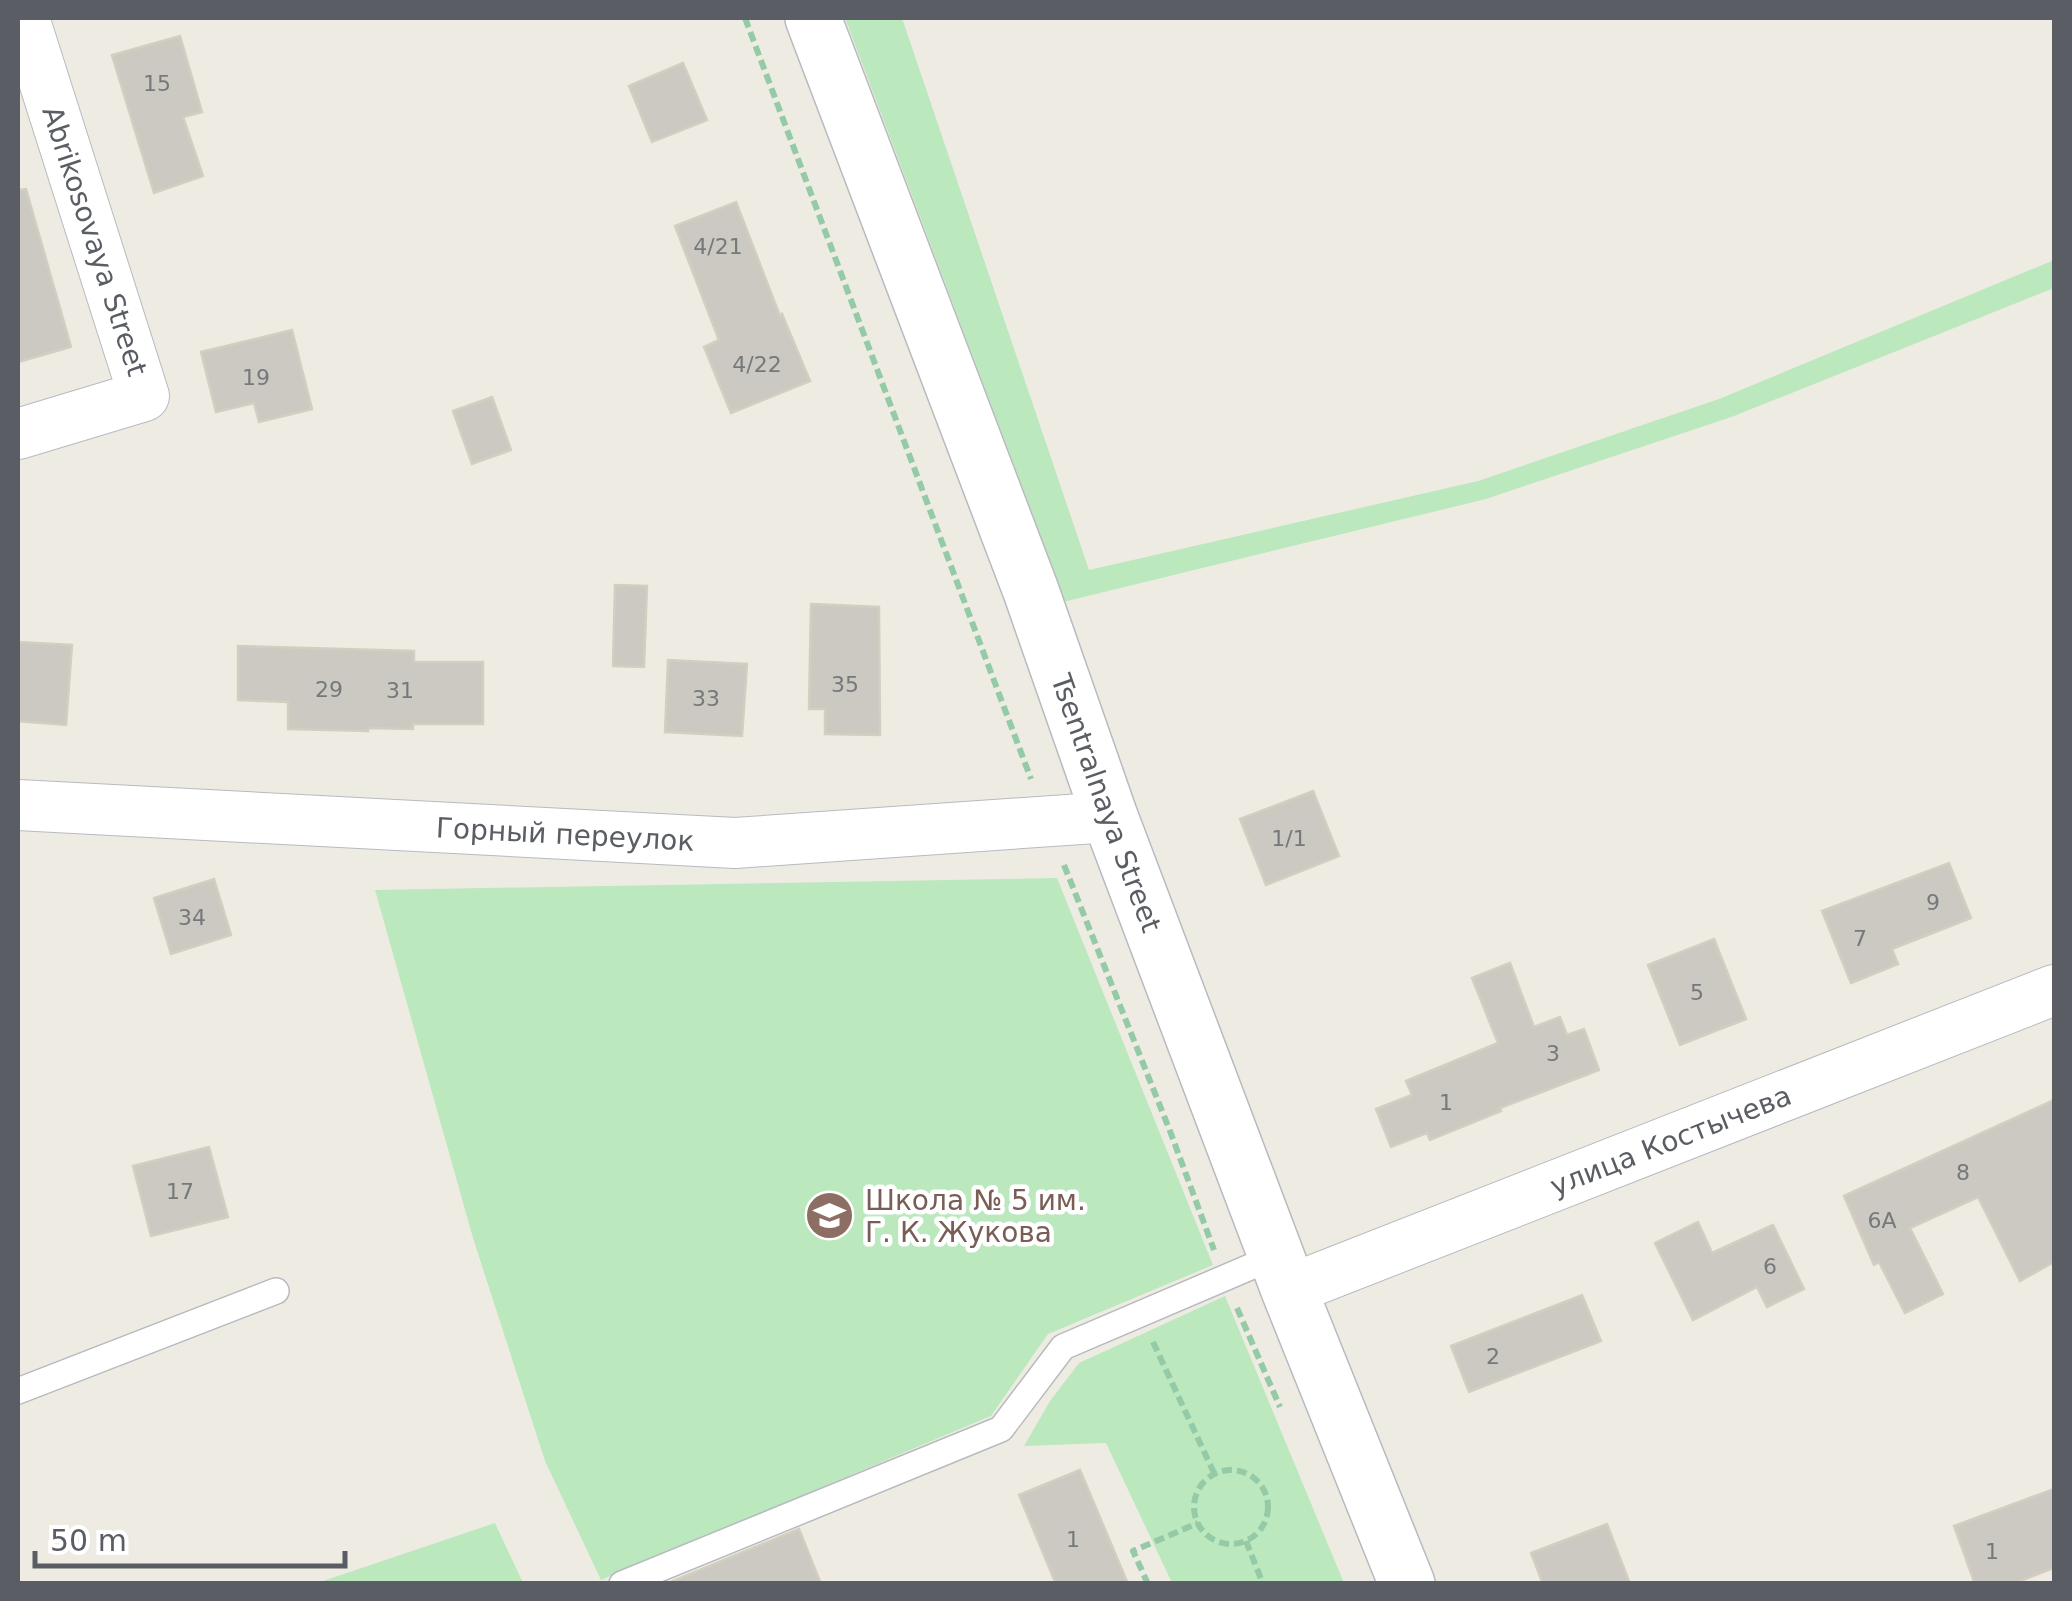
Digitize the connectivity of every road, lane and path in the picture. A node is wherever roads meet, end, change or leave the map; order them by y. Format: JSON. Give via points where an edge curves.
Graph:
{"nodes":[{"id":1,"x":24,"y":18,"type":"edge"},
{"id":2,"x":812,"y":18,"type":"edge"},
{"id":3,"x":18,"y":434,"type":"edge"},
{"id":4,"x":18,"y":805,"type":"edge"},
{"id":5,"x":1110,"y":817,"type":"junction"},
{"id":6,"x":2054,"y":990,"type":"edge"},
{"id":7,"x":1283,"y":1273,"type":"junction"},
{"id":8,"x":276,"y":1291,"type":"dead end"},
{"id":9,"x":1141,"y":1314,"type":"junction"},
{"id":10,"x":18,"y":1391,"type":"edge"},
{"id":11,"x":1214,"y":1473,"type":"junction"},
{"id":12,"x":1198,"y":1523,"type":"junction"},
{"id":13,"x":1246,"y":1541,"type":"junction"},
{"id":14,"x":622,"y":1584,"type":"edge"},
{"id":15,"x":1148,"y":1584,"type":"edge"},
{"id":16,"x":1263,"y":1584,"type":"edge"},
{"id":17,"x":1407,"y":1584,"type":"edge"}],
"edges":[{"from":1,"to":3,"type":"street","name":"Abrikosovaya Street","via":[[144,396]]},
{"from":2,"to":5,"type":"street","name":"Tsentralnaya Street","via":[[1032,590]]},
{"from":4,"to":5,"type":"street","name":"Горный переулок","via":[[734,843]]},
{"from":5,"to":7,"type":"street","name":"Tsentralnaya Street"},
{"from":6,"to":7,"type":"street","name":"улица Костычева"},
{"from":7,"to":9,"type":"lane"},
{"from":7,"to":17,"type":"street","name":"Tsentralnaya Street"},
{"from":8,"to":10,"type":"lane"},
{"from":9,"to":11,"type":"path"},
{"from":9,"to":14,"type":"lane","via":[[1063,1348],[1001,1429]]},
{"from":11,"to":12,"type":"path","via":[[1196,1491]]},
{"from":11,"to":13,"type":"path","via":[[1248,1473],[1264,1490],[1268,1514]]},
{"from":12,"to":13,"type":"path","via":[[1210,1538]]},
{"from":12,"to":15,"type":"path","via":[[1134,1550]]},
{"from":13,"to":16,"type":"path"}]}
